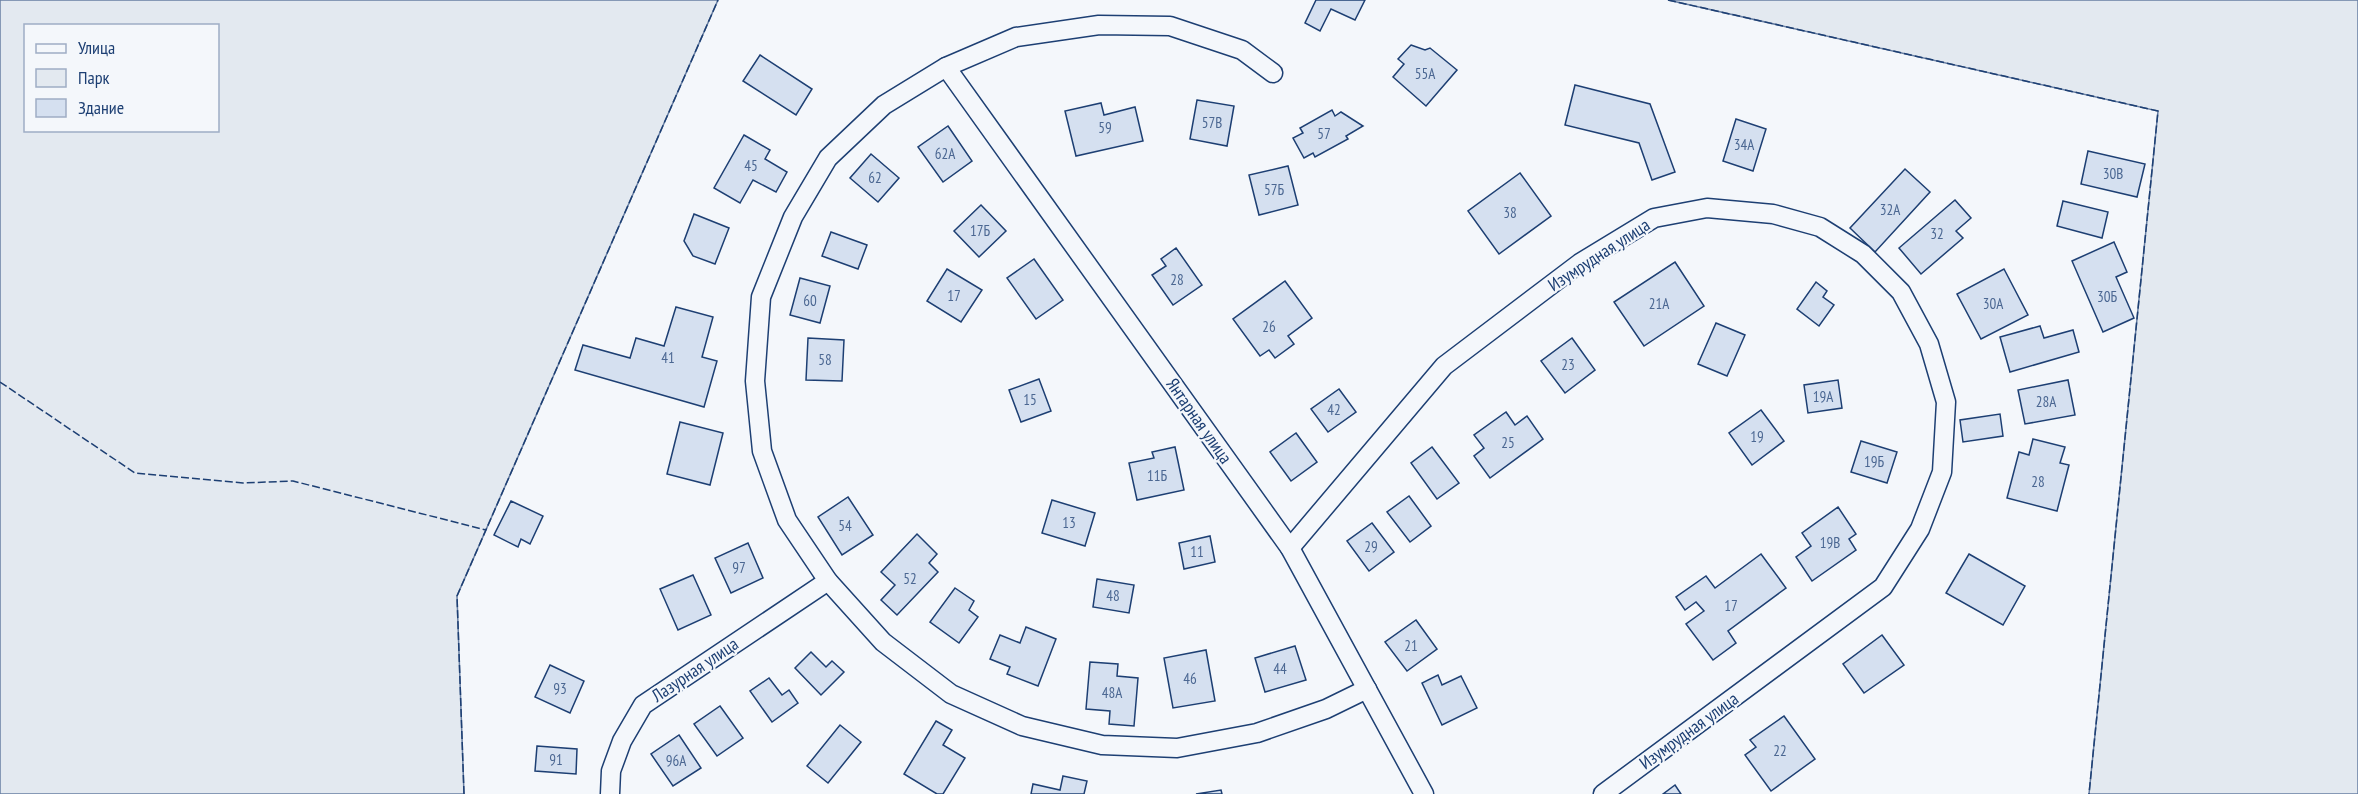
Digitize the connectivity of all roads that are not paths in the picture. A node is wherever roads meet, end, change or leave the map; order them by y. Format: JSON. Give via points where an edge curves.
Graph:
{"nodes":[{"id":1,"x":946,"y":67,"type":"junction"},
{"id":2,"x":1273,"y":73,"type":"dead end"},
{"id":3,"x":1290,"y":548,"type":"junction"},
{"id":4,"x":828,"y":581,"type":"junction"},
{"id":5,"x":1367,"y":689,"type":"junction"},
{"id":6,"x":610,"y":794,"type":"edge"},
{"id":7,"x":1424,"y":794,"type":"edge"},
{"id":8,"x":1603,"y":794,"type":"edge"}],
"edges":[{"from":1,"to":2,"type":"street","via":[[1016,37],[1099,25],[1170,26],[1242,50]]},
{"from":1,"to":3,"type":"street","name":"Янтарная улица"},
{"from":1,"to":4,"type":"street","via":[[884,105],[828,158],[793,217],[761,297],[755,381],[762,451],[787,520]]},
{"from":3,"to":5,"type":"street","name":"Янтарная улица"},
{"from":3,"to":8,"type":"street","name":"Изумрудная улица","via":[[1444,366],[1580,263],[1654,219],[1707,208],[1773,214],[1820,227],[1863,254],[1901,292],[1929,344],[1946,402],[1942,472],[1920,529],[1883,587]]},
{"from":4,"to":5,"type":"street","via":[[883,642],[951,694],[1022,726],[1102,745],[1177,748],[1257,733],[1326,709]]},
{"from":4,"to":6,"type":"street","name":"Лазурная улица","via":[[643,705],[622,741],[611,771]]},
{"from":5,"to":7,"type":"street","name":"Янтарная улица"}]}
